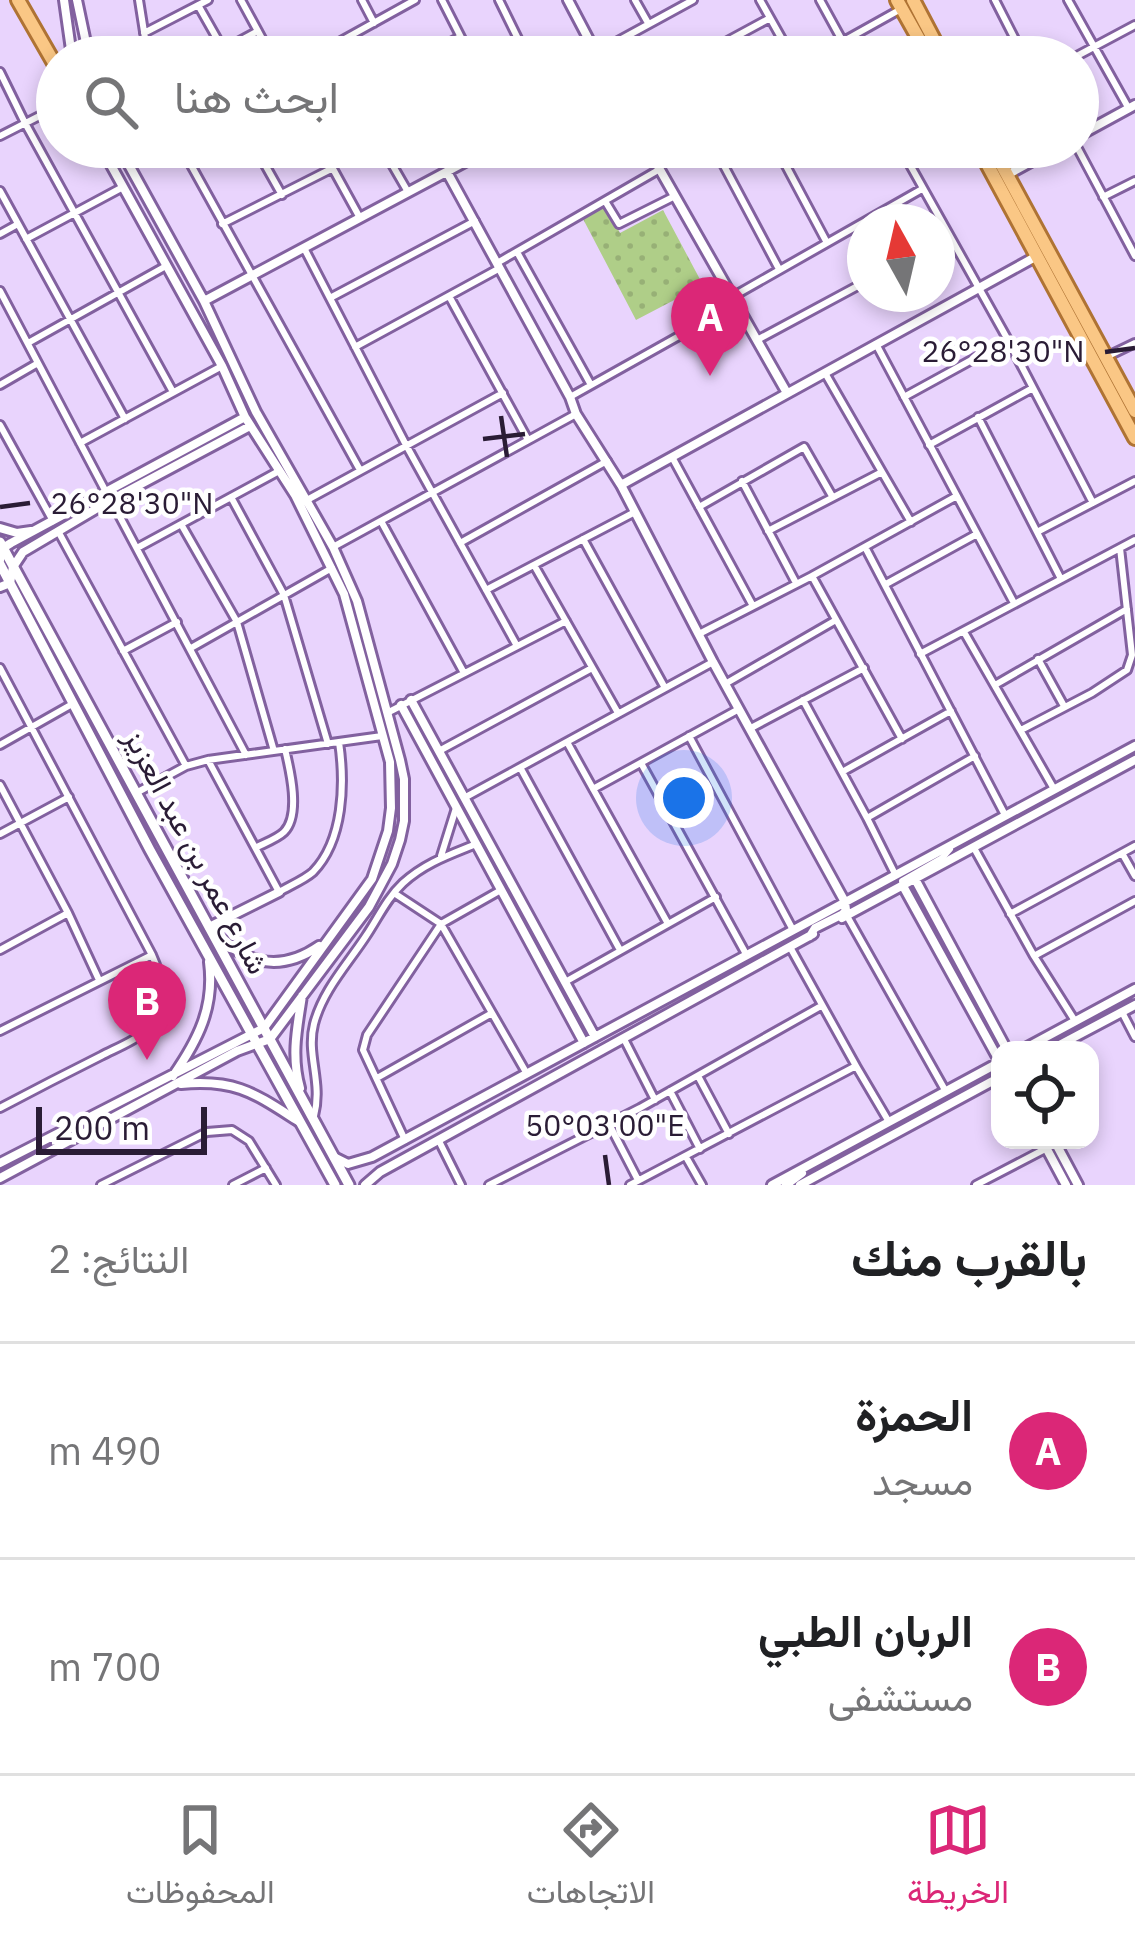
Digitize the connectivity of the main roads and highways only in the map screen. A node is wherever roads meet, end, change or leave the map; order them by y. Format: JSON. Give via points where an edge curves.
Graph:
{"nodes":[{"id":1,"x":18,"y":0,"type":"edge"},
{"id":2,"x":904,"y":3,"type":"edge"},
{"id":3,"x":39,"y":36,"type":"edge"},
{"id":4,"x":919,"y":36,"type":"edge"},
{"id":5,"x":928,"y":36,"type":"edge"},
{"id":6,"x":989,"y":168,"type":"edge"},
{"id":7,"x":1003,"y":168,"type":"edge"},
{"id":8,"x":1135,"y":411,"type":"edge"},
{"id":9,"x":1135,"y":438,"type":"edge"},
{"id":10,"x":2,"y":545,"type":"edge"},
{"id":11,"x":0,"y":562,"type":"edge"},
{"id":12,"x":5,"y":585,"type":"edge"},
{"id":13,"x":261,"y":1036,"type":"junction"},
{"id":14,"x":335,"y":1185,"type":"edge"},
{"id":15,"x":349,"y":1185,"type":"edge"}],
"edges":[{"from":1,"to":3,"type":"main road"},
{"from":2,"to":4,"type":"main road"},
{"from":2,"to":5,"type":"main road"},
{"from":6,"to":9,"type":"main road"},
{"from":7,"to":8,"type":"main road"},
{"from":10,"to":13,"type":"main road","name":"شارع عمر بن عبد العزيز"},
{"from":11,"to":12,"type":"main road","name":"شارع عمر بن عبد العزيز"},
{"from":12,"to":13,"type":"main road","name":"شارع عمر بن عبد العزيز","via":[[208,955]]},
{"from":13,"to":14,"type":"main road","name":"شارع عمر بن عبد العزيز"},
{"from":13,"to":15,"type":"main road","name":"شارع عمر بن عبد العزيز"}]}
